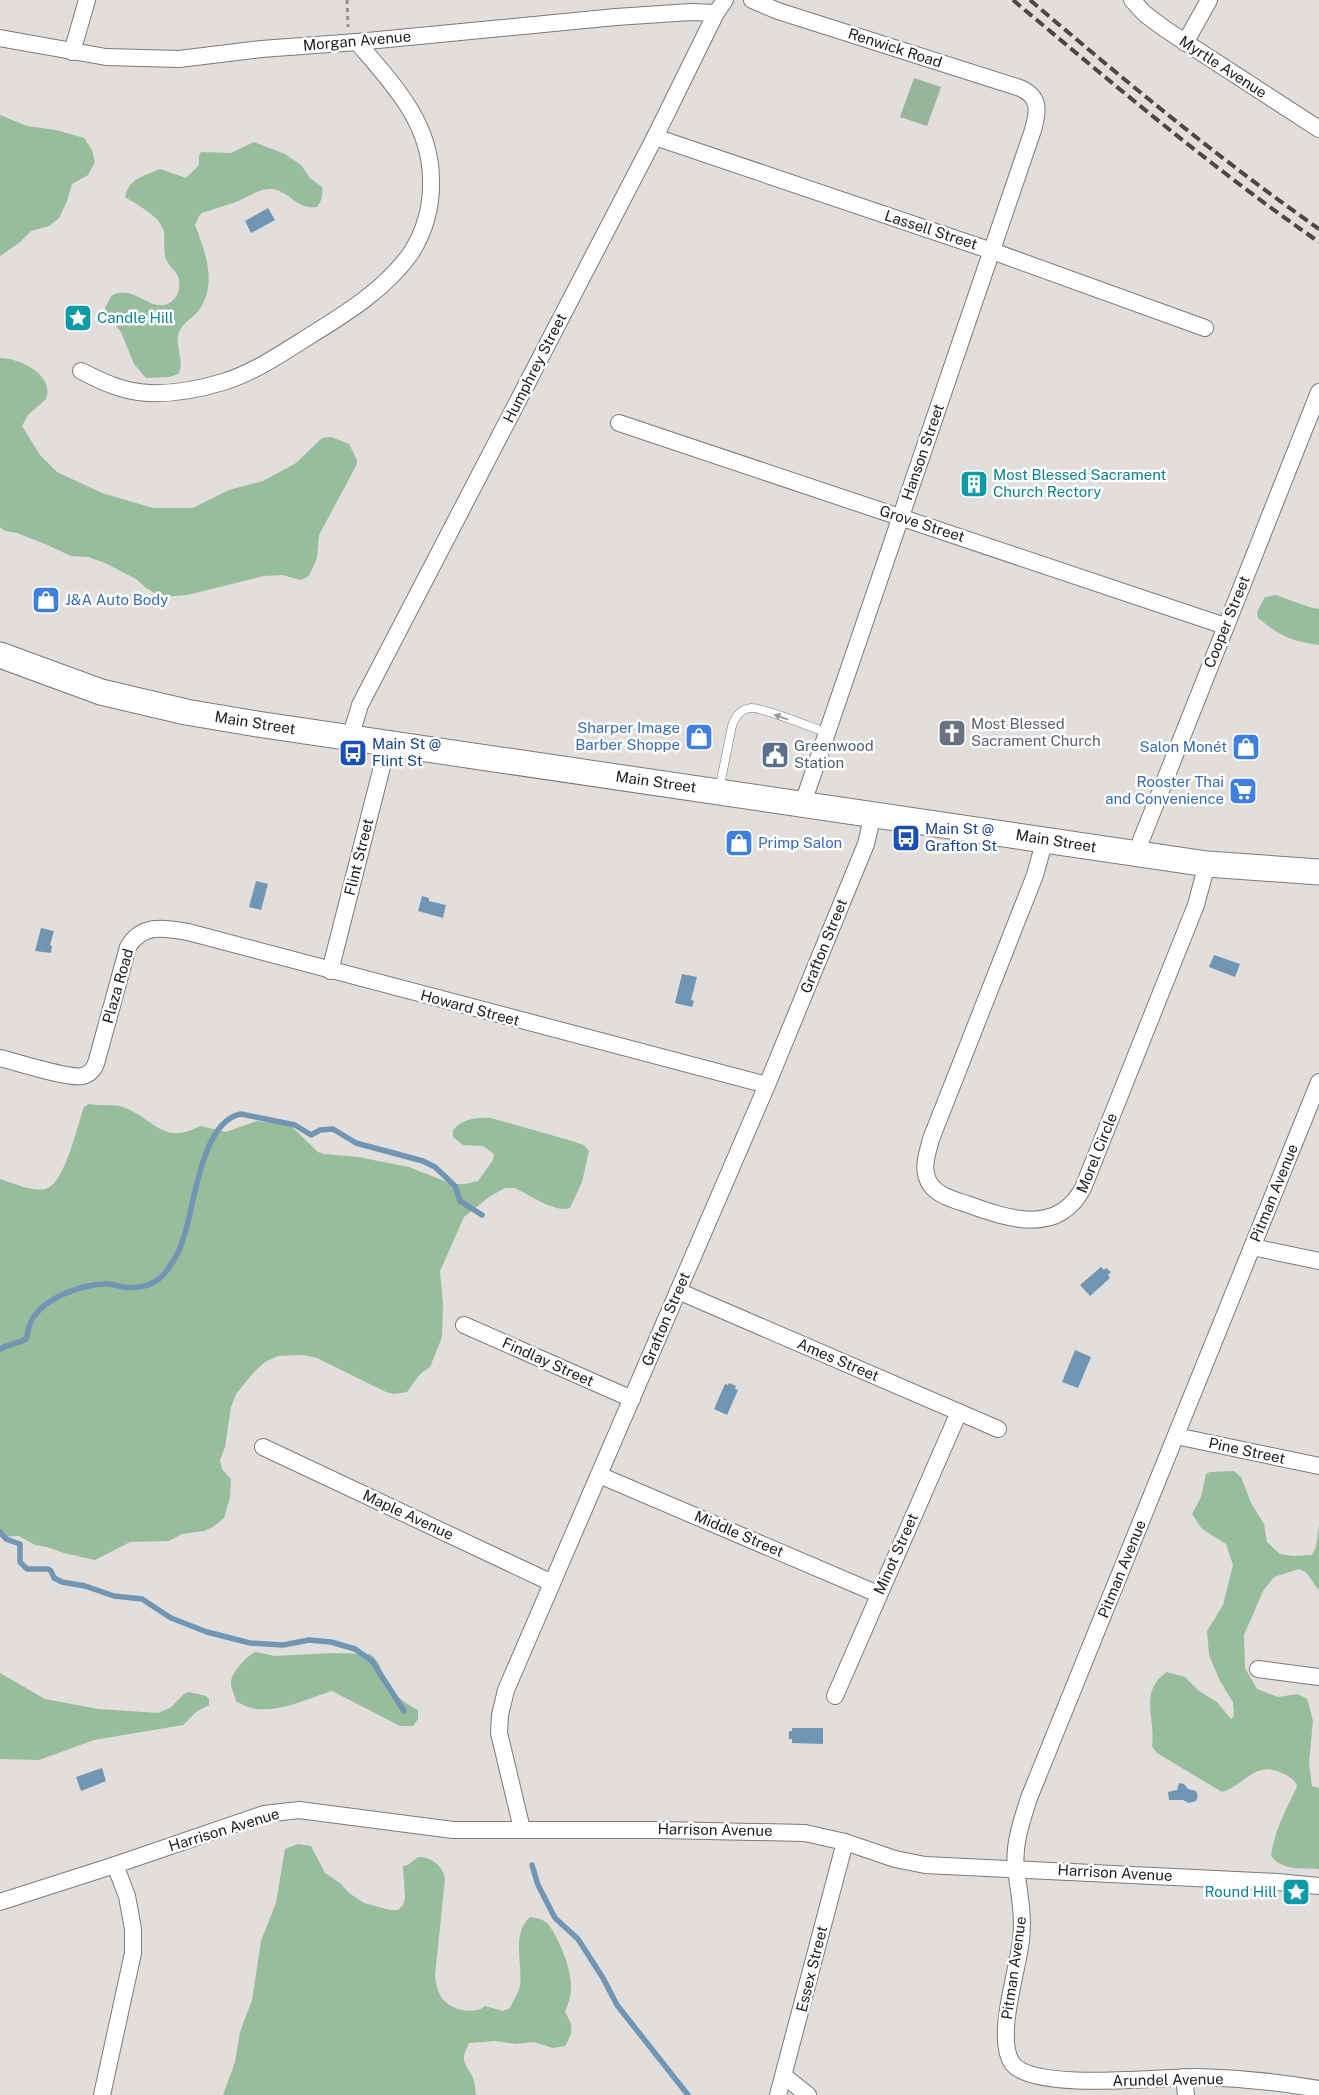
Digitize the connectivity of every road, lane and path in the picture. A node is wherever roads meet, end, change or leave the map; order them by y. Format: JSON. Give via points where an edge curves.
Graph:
{"nodes":[{"id":1,"x":87,"y":0,"type":"edge"},
{"id":2,"x":347,"y":0,"type":"edge"},
{"id":3,"x":752,"y":0,"type":"edge"},
{"id":4,"x":1132,"y":0,"type":"edge"},
{"id":5,"x":1209,"y":0,"type":"edge"},
{"id":6,"x":720,"y":7,"type":"edge"},
{"id":7,"x":0,"y":38,"type":"edge"},
{"id":8,"x":357,"y":42,"type":"junction"},
{"id":9,"x":1185,"y":43,"type":"junction"},
{"id":10,"x":72,"y":52,"type":"junction"},
{"id":11,"x":1036,"y":100,"type":"joint"},
{"id":12,"x":1319,"y":129,"type":"edge"},
{"id":13,"x":654,"y":137,"type":"junction"},
{"id":14,"x":992,"y":251,"type":"junction"},
{"id":15,"x":1205,"y":328,"type":"dead end"},
{"id":16,"x":81,"y":371,"type":"dead end"},
{"id":17,"x":1319,"y":392,"type":"edge"},
{"id":18,"x":619,"y":423,"type":"dead end"},
{"id":19,"x":901,"y":517,"type":"junction"},
{"id":20,"x":1226,"y":626,"type":"junction"},
{"id":21,"x":0,"y":656,"type":"edge"},
{"id":22,"x":827,"y":733,"type":"junction"},
{"id":23,"x":350,"y":738,"type":"junction"},
{"id":24,"x":388,"y":743,"type":"junction"},
{"id":25,"x":719,"y":791,"type":"junction"},
{"id":26,"x":803,"y":803,"type":"junction"},
{"id":27,"x":873,"y":814,"type":"junction"},
{"id":28,"x":1045,"y":839,"type":"junction"},
{"id":29,"x":1136,"y":853,"type":"junction"},
{"id":30,"x":1207,"y":864,"type":"junction"},
{"id":31,"x":1319,"y":872,"type":"edge"},
{"id":32,"x":174,"y":930,"type":"joint"},
{"id":33,"x":330,"y":971,"type":"junction"},
{"id":34,"x":0,"y":1058,"type":"edge"},
{"id":35,"x":1319,"y":1082,"type":"edge"},
{"id":36,"x":767,"y":1085,"type":"junction"},
{"id":37,"x":1252,"y":1247,"type":"junction"},
{"id":38,"x":1319,"y":1261,"type":"edge"},
{"id":39,"x":678,"y":1291,"type":"junction"},
{"id":40,"x":464,"y":1325,"type":"dead end"},
{"id":41,"x":632,"y":1399,"type":"junction"},
{"id":42,"x":959,"y":1412,"type":"junction"},
{"id":43,"x":998,"y":1429,"type":"dead end"},
{"id":44,"x":1176,"y":1436,"type":"junction"},
{"id":45,"x":263,"y":1447,"type":"dead end"},
{"id":46,"x":1319,"y":1466,"type":"edge"},
{"id":47,"x":599,"y":1475,"type":"junction"},
{"id":48,"x":552,"y":1583,"type":"junction"},
{"id":49,"x":878,"y":1594,"type":"junction"},
{"id":50,"x":1258,"y":1669,"type":"dead end"},
{"id":51,"x":1319,"y":1677,"type":"edge"},
{"id":52,"x":835,"y":1696,"type":"dead end"},
{"id":53,"x":522,"y":1829,"type":"junction"},
{"id":54,"x":845,"y":1842,"type":"junction"},
{"id":55,"x":115,"y":1865,"type":"junction"},
{"id":56,"x":1016,"y":1868,"type":"junction"},
{"id":57,"x":1319,"y":1886,"type":"edge"},
{"id":58,"x":0,"y":1902,"type":"edge"},
{"id":59,"x":1018,"y":2068,"type":"joint"},
{"id":60,"x":784,"y":2076,"type":"junction"},
{"id":61,"x":1184,"y":2077,"type":"junction"},
{"id":62,"x":1319,"y":2088,"type":"edge"},
{"id":63,"x":102,"y":2095,"type":"edge"},
{"id":64,"x":778,"y":2095,"type":"edge"},
{"id":65,"x":808,"y":2095,"type":"edge"},
{"id":66,"x":1186,"y":2095,"type":"edge"}],
"edges":[{"from":1,"to":10,"type":"street"},
{"from":2,"to":8,"type":"path","via":[[347,24]]},
{"from":3,"to":11,"type":"street","name":"Renwick Road","via":[[1020,88]]},
{"from":4,"to":9,"type":"street","name":"Myrtle Avenue","via":[[1145,14]]},
{"from":5,"to":9,"type":"street"},
{"from":6,"to":8,"type":"street","name":"Morgan Avenue"},
{"from":6,"to":13,"type":"street","name":"Humphrey Street"},
{"from":7,"to":10,"type":"street","name":"Morgan Avenue"},
{"from":8,"to":10,"type":"street","name":"Morgan Avenue","via":[[179,59],[118,58]]},
{"from":8,"to":16,"type":"street","via":[[408,104],[422,131],[428,154],[432,177],[430,206],[421,233],[406,260],[363,301],[333,322],[274,358],[224,382],[141,393],[115,387]]},
{"from":9,"to":12,"type":"street","name":"Myrtle Avenue"},
{"from":11,"to":14,"type":"street","name":"Hanson Street","via":[[1038,110],[1033,130]]},
{"from":13,"to":14,"type":"street","name":"Lassell Street"},
{"from":13,"to":23,"type":"street","name":"Humphrey Street","via":[[360,705]]},
{"from":14,"to":15,"type":"street","name":"Lassell Street"},
{"from":14,"to":19,"type":"street","name":"Hanson Street"},
{"from":17,"to":20,"type":"street","name":"Cooper Street"},
{"from":18,"to":19,"type":"street","name":"Grove Street"},
{"from":19,"to":20,"type":"street","name":"Grove Street"},
{"from":19,"to":22,"type":"street","name":"Hanson Street"},
{"from":20,"to":29,"type":"street","name":"Cooper Street"},
{"from":21,"to":23,"type":"main road","name":"Main Street","via":[[80,685],[158,706]]},
{"from":22,"to":25,"type":"lane","one_way":true,"via":[[758,708],[745,710],[734,722]]},
{"from":22,"to":26,"type":"street","name":"Hanson Street"},
{"from":23,"to":24,"type":"main road","name":"Main Street"},
{"from":24,"to":25,"type":"main road","name":"Main Street"},
{"from":24,"to":33,"type":"street","name":"Flint Street"},
{"from":25,"to":26,"type":"main road","name":"Main Street"},
{"from":26,"to":27,"type":"main road","name":"Main Street"},
{"from":27,"to":28,"type":"main road","name":"Main Street"},
{"from":27,"to":36,"type":"street","name":"Grafton Street","via":[[866,844]]},
{"from":28,"to":29,"type":"main road","name":"Main Street"},
{"from":28,"to":30,"type":"street","name":"Morel Circle","via":[[1035,875],[931,1139],[925,1167],[932,1186],[944,1195],[1021,1219],[1041,1219],[1060,1214],[1076,1201],[1083,1188],[1196,905]]},
{"from":29,"to":30,"type":"main road","name":"Main Street"},
{"from":30,"to":31,"type":"main road","name":"Main Street"},
{"from":32,"to":33,"type":"street","name":"Howard Street"},
{"from":32,"to":34,"type":"street","name":"Plaza Road","via":[[152,928],[132,940],[98,1060],[88,1074],[73,1076]]},
{"from":33,"to":36,"type":"street","name":"Howard Street"},
{"from":35,"to":37,"type":"street","name":"Pitman Avenue"},
{"from":36,"to":39,"type":"street","name":"Grafton Street"},
{"from":37,"to":38,"type":"street"},
{"from":37,"to":44,"type":"street","name":"Pitman Avenue"},
{"from":39,"to":41,"type":"street","name":"Grafton Street"},
{"from":39,"to":42,"type":"street","name":"Ames Street"},
{"from":40,"to":41,"type":"street","name":"Findlay Street"},
{"from":41,"to":47,"type":"street","name":"Grafton Street"},
{"from":42,"to":43,"type":"street","name":"Ames Street"},
{"from":42,"to":49,"type":"street","name":"Minot Street"},
{"from":44,"to":46,"type":"street","name":"Pine Street"},
{"from":44,"to":56,"type":"street","name":"Pitman Avenue","via":[[1029,1798],[1018,1836]]},
{"from":45,"to":48,"type":"street","name":"Maple Avenue"},
{"from":47,"to":48,"type":"street","name":"Grafton Street"},
{"from":47,"to":49,"type":"street","name":"Middle Street"},
{"from":48,"to":53,"type":"street","name":"Grafton Street","via":[[506,1690],[500,1715],[500,1733]]},
{"from":49,"to":52,"type":"street","name":"Minot Street"},
{"from":50,"to":51,"type":"street"},
{"from":53,"to":54,"type":"street","name":"Harrison Avenue","via":[[763,1830],[805,1833]]},
{"from":53,"to":55,"type":"street","name":"Harrison Avenue","via":[[453,1830],[287,1810],[264,1814]]},
{"from":54,"to":56,"type":"street","name":"Harrison Avenue","via":[[914,1863]]},
{"from":54,"to":60,"type":"street","name":"Essex Street"},
{"from":55,"to":58,"type":"street","name":"Harrison Avenue"},
{"from":55,"to":63,"type":"street","via":[[127,1896],[133,1946]]},
{"from":56,"to":57,"type":"street","name":"Harrison Avenue"},
{"from":56,"to":59,"type":"street","name":"Pitman Avenue","via":[[1022,1904],[1021,1941],[1006,2032],[1011,2061]]},
{"from":59,"to":61,"type":"street","name":"Arundel Avenue","via":[[1045,2077],[1091,2081]]},
{"from":60,"to":64,"type":"street","name":"Essex Street"},
{"from":60,"to":65,"type":"street"},
{"from":61,"to":62,"type":"street","name":"Arundel Avenue"},
{"from":61,"to":66,"type":"street"}]}
